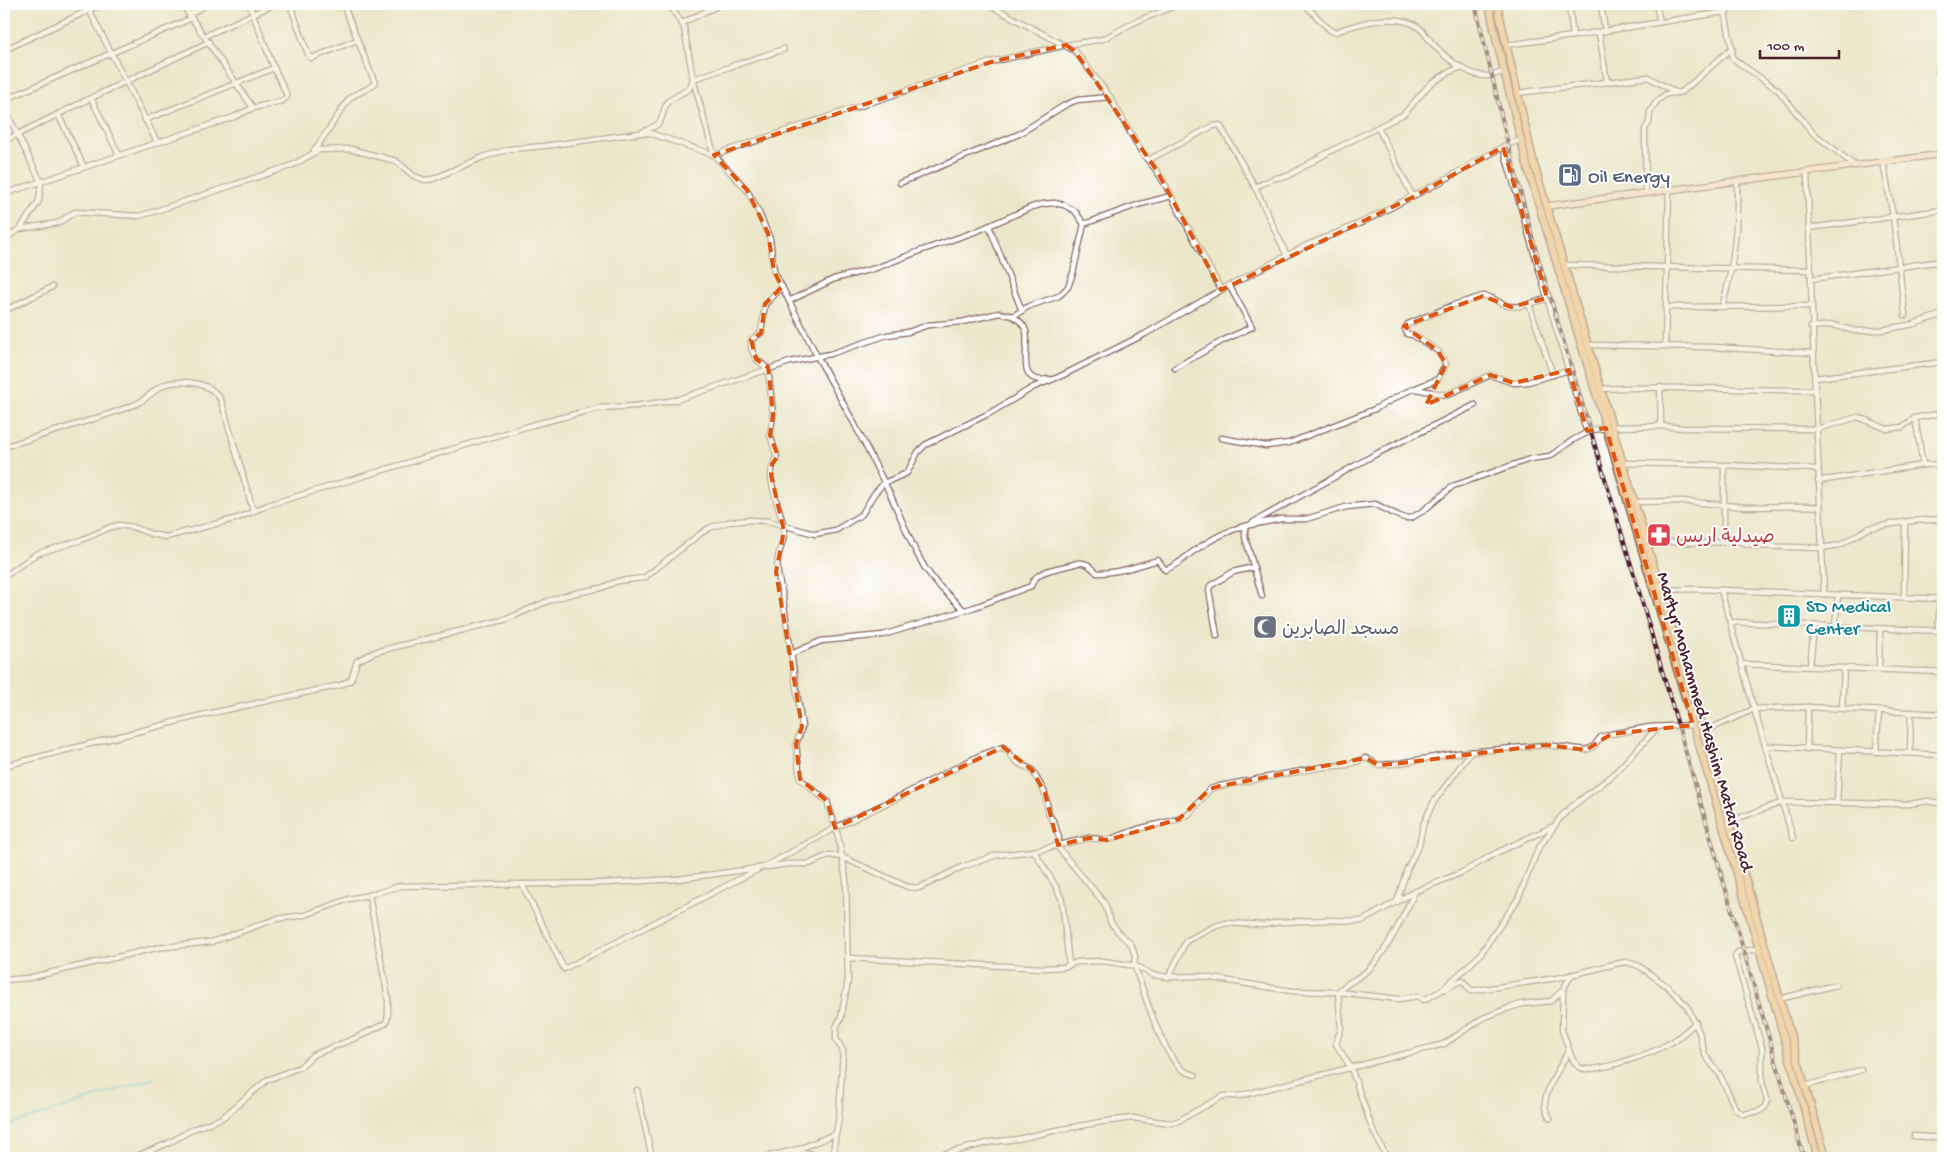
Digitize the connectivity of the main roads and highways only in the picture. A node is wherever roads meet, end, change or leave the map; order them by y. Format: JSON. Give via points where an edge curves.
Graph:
{"nodes":[{"id":1,"x":1489,"y":4,"type":"edge"},
{"id":2,"x":1497,"y":4,"type":"edge"},
{"id":3,"x":1592,"y":366,"type":"junction"},
{"id":4,"x":1610,"y":428,"type":"junction"},
{"id":5,"x":1696,"y":725,"type":"junction"},
{"id":6,"x":1818,"y":1158,"type":"edge"},
{"id":7,"x":1826,"y":1158,"type":"edge"}],
"edges":[{"from":1,"to":3,"type":"main road","name":"Martyr Mohammed Hashim Matar Road","via":[[1521,140]]},
{"from":2,"to":3,"type":"main road","name":"Martyr Mohammed Hashim Matar Road","via":[[1529,147],[1589,345]]},
{"from":3,"to":4,"type":"main road","name":"Martyr Mohammed Hashim Matar Road"},
{"from":3,"to":4,"type":"main road","name":"Martyr Mohammed Hashim Matar Road"},
{"from":4,"to":5,"type":"main road","name":"Martyr Mohammed Hashim Matar Road"},
{"from":4,"to":5,"type":"main road","name":"Martyr Mohammed Hashim Matar Road","via":[[1646,541]]},
{"from":5,"to":6,"type":"main road","name":"Martyr Mohammed Hashim Matar Road"},
{"from":5,"to":7,"type":"main road","name":"Martyr Mohammed Hashim Matar Road","via":[[1703,732]]}]}
